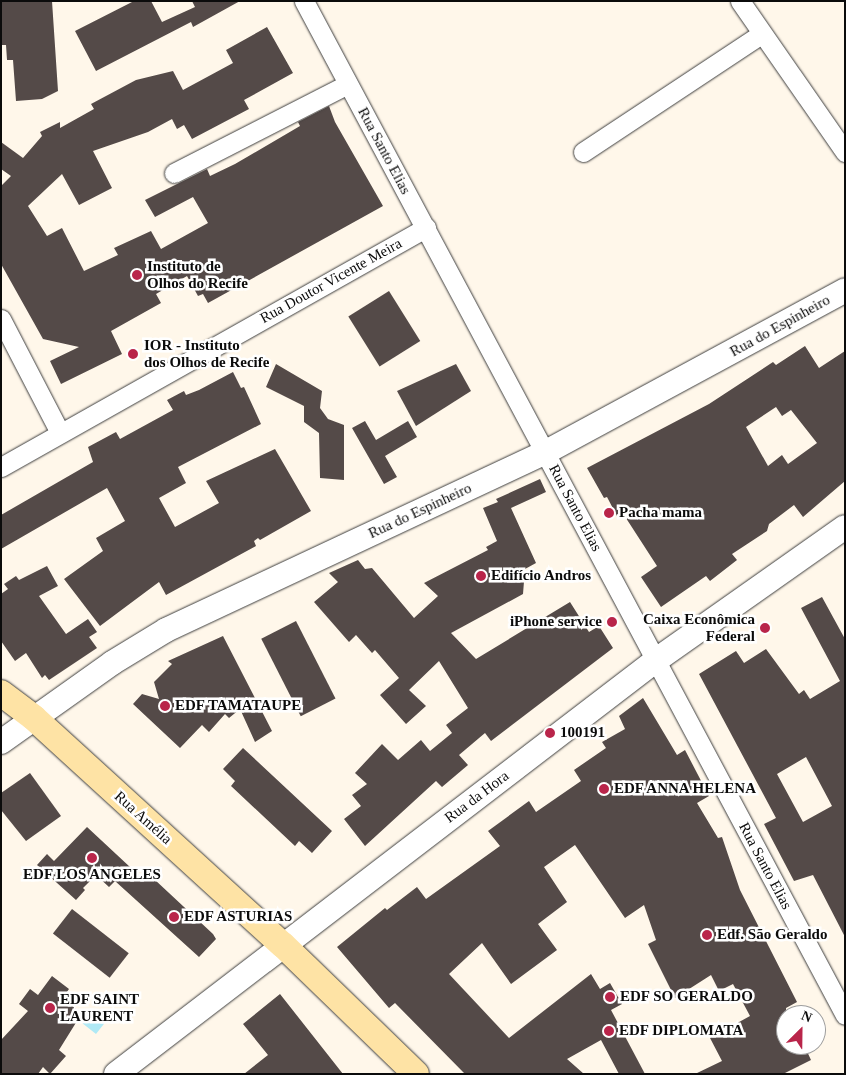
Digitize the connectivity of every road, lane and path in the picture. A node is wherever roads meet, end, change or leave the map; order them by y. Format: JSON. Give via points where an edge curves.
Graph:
{"nodes":[{"id":1,"x":304,"y":1,"type":"edge"},
{"id":2,"x":740,"y":1,"type":"edge"},
{"id":3,"x":761,"y":34,"type":"junction"},
{"id":4,"x":348,"y":84,"type":"junction"},
{"id":5,"x":583,"y":152,"type":"dead end"},
{"id":6,"x":845,"y":152,"type":"edge"},
{"id":7,"x":174,"y":173,"type":"dead end"},
{"id":8,"x":426,"y":228,"type":"junction"},
{"id":9,"x":845,"y":290,"type":"edge"},
{"id":10,"x":1,"y":319,"type":"edge"},
{"id":11,"x":60,"y":433,"type":"junction"},
{"id":12,"x":546,"y":452,"type":"junction"},
{"id":13,"x":1,"y":467,"type":"edge"},
{"id":14,"x":845,"y":528,"type":"edge"},
{"id":15,"x":655,"y":661,"type":"junction"},
{"id":16,"x":1,"y":693,"type":"edge"},
{"id":17,"x":34,"y":718,"type":"junction"},
{"id":18,"x":1,"y":742,"type":"edge"},
{"id":19,"x":283,"y":945,"type":"junction"},
{"id":20,"x":845,"y":1015,"type":"edge"},
{"id":21,"x":116,"y":1074,"type":"edge"},
{"id":22,"x":416,"y":1074,"type":"edge"}],
"edges":[{"from":1,"to":4,"type":"street","name":"Rua Santo Elias"},
{"from":2,"to":3,"type":"street"},
{"from":3,"to":5,"type":"street"},
{"from":3,"to":6,"type":"street"},
{"from":4,"to":7,"type":"street"},
{"from":4,"to":8,"type":"street","name":"Rua Santo Elias"},
{"from":8,"to":11,"type":"street","name":"Rua Doutor Vicente Meira"},
{"from":8,"to":12,"type":"street","name":"Rua Santo Elias"},
{"from":9,"to":12,"type":"street","name":"Rua do Espinheiro"},
{"from":10,"to":11,"type":"street"},
{"from":11,"to":13,"type":"street","name":"Rua Doutor Vicente Meira"},
{"from":12,"to":15,"type":"street","name":"Rua Santo Elias"},
{"from":12,"to":17,"type":"street","name":"Rua do Espinheiro","via":[[166,630]]},
{"from":14,"to":15,"type":"street","name":"Rua da Hora"},
{"from":15,"to":19,"type":"street","name":"Rua da Hora"},
{"from":15,"to":20,"type":"street","name":"Rua Santo Elias"},
{"from":16,"to":17,"type":"main road","name":"Rua Amélia"},
{"from":17,"to":18,"type":"street","name":"Rua do Espinheiro"},
{"from":17,"to":19,"type":"main road","name":"Rua Amélia"},
{"from":19,"to":21,"type":"street","name":"Rua da Hora"},
{"from":19,"to":22,"type":"main road","name":"Rua Amélia"}]}
